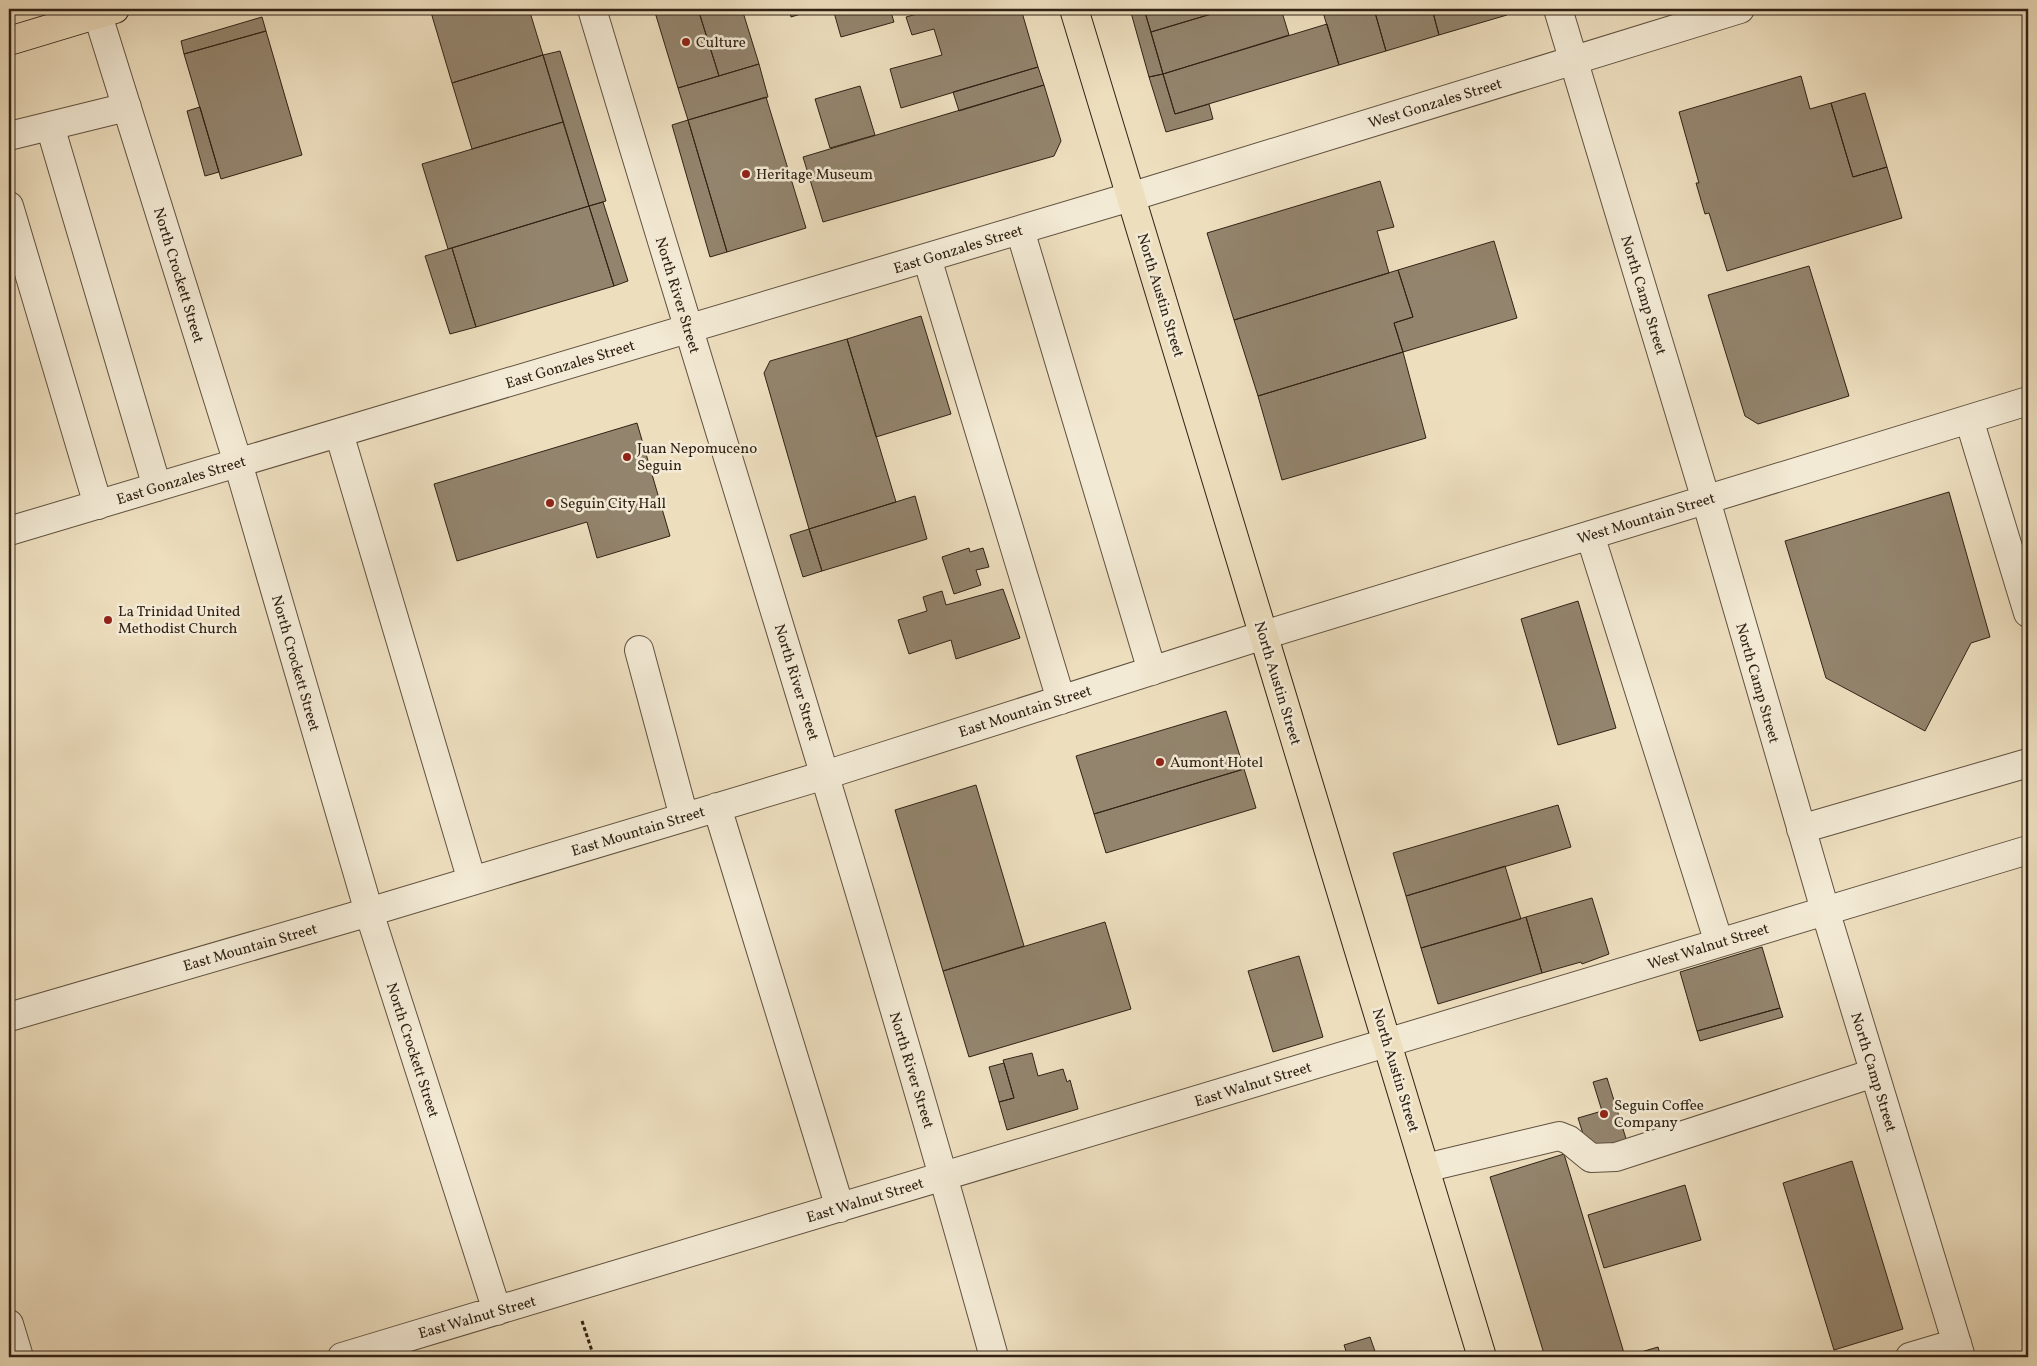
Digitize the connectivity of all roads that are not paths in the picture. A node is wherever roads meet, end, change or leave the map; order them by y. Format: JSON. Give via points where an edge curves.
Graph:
{"nodes":[{"id":1,"x":592,"y":9,"type":"edge"},
{"id":2,"x":1074,"y":9,"type":"edge"},
{"id":3,"x":1558,"y":9,"type":"edge"},
{"id":4,"x":1740,"y":9,"type":"edge"},
{"id":5,"x":103,"y":10,"type":"edge"},
{"id":6,"x":9,"y":41,"type":"edge"},
{"id":7,"x":1573,"y":61,"type":"junction"},
{"id":8,"x":127,"y":107,"type":"junction"},
{"id":9,"x":50,"y":126,"type":"junction"},
{"id":10,"x":9,"y":136,"type":"edge"},
{"id":11,"x":1130,"y":197,"type":"junction"},
{"id":12,"x":9,"y":206,"type":"edge"},
{"id":13,"x":1020,"y":230,"type":"junction"},
{"id":14,"x":927,"y":258,"type":"junction"},
{"id":15,"x":688,"y":329,"type":"junction"},
{"id":16,"x":2028,"y":400,"type":"edge"},
{"id":17,"x":1969,"y":419,"type":"junction"},
{"id":18,"x":339,"y":433,"type":"junction"},
{"id":19,"x":238,"y":463,"type":"junction"},
{"id":20,"x":157,"y":487,"type":"junction"},
{"id":21,"x":1706,"y":500,"type":"junction"},
{"id":22,"x":98,"y":505,"type":"junction"},
{"id":23,"x":9,"y":531,"type":"edge"},
{"id":24,"x":1590,"y":535,"type":"junction"},
{"id":25,"x":2028,"y":613,"type":"edge"},
{"id":26,"x":1264,"y":635,"type":"junction"},
{"id":27,"x":639,"y":650,"type":"dead end"},
{"id":28,"x":1152,"y":671,"type":"junction"},
{"id":29,"x":1061,"y":700,"type":"junction"},
{"id":30,"x":2028,"y":764,"type":"edge"},
{"id":31,"x":825,"y":775,"type":"junction"},
{"id":32,"x":717,"y":807,"type":"junction"},
{"id":33,"x":684,"y":817,"type":"junction"},
{"id":34,"x":1801,"y":829,"type":"junction"},
{"id":35,"x":2028,"y":850,"type":"edge"},
{"id":36,"x":472,"y":881,"type":"junction"},
{"id":37,"x":1825,"y":910,"type":"junction"},
{"id":38,"x":369,"y":912,"type":"junction"},
{"id":39,"x":1719,"y":943,"type":"junction"},
{"id":40,"x":9,"y":1016,"type":"edge"},
{"id":41,"x":1387,"y":1044,"type":"junction"},
{"id":42,"x":1874,"y":1073,"type":"junction"},
{"id":43,"x":1425,"y":1168,"type":"junction"},
{"id":44,"x":944,"y":1176,"type":"junction"},
{"id":45,"x":840,"y":1208,"type":"junction"},
{"id":46,"x":497,"y":1311,"type":"junction"},
{"id":47,"x":9,"y":1324,"type":"edge"},
{"id":48,"x":1959,"y":1350,"type":"edge"},
{"id":49,"x":19,"y":1357,"type":"edge"},
{"id":50,"x":342,"y":1357,"type":"edge"},
{"id":51,"x":994,"y":1357,"type":"edge"},
{"id":52,"x":1482,"y":1357,"type":"edge"},
{"id":53,"x":1910,"y":1357,"type":"edge"}],
"edges":[{"from":1,"to":15,"type":"street","name":"North River Street"},
{"from":2,"to":11,"type":"main road","name":"North Austin Street"},
{"from":3,"to":7,"type":"street","name":"North Camp Street"},
{"from":4,"to":7,"type":"street","name":"West Gonzales Street"},
{"from":5,"to":6,"type":"main road"},
{"from":5,"to":8,"type":"street","name":"North Crockett Street"},
{"from":7,"to":11,"type":"street","name":"West Gonzales Street"},
{"from":7,"to":21,"type":"street","name":"North Camp Street"},
{"from":8,"to":9,"type":"street"},
{"from":8,"to":19,"type":"street","name":"North Crockett Street"},
{"from":9,"to":10,"type":"street"},
{"from":9,"to":20,"type":"street"},
{"from":11,"to":13,"type":"street","name":"East Gonzales Street"},
{"from":11,"to":26,"type":"main road","name":"North Austin Street"},
{"from":12,"to":22,"type":"street"},
{"from":13,"to":14,"type":"street","name":"East Gonzales Street"},
{"from":13,"to":28,"type":"street"},
{"from":14,"to":15,"type":"street","name":"East Gonzales Street"},
{"from":14,"to":29,"type":"street"},
{"from":15,"to":18,"type":"street","name":"East Gonzales Street"},
{"from":15,"to":31,"type":"street","name":"North River Street"},
{"from":16,"to":17,"type":"street","name":"West Mountain Street"},
{"from":17,"to":21,"type":"street","name":"West Mountain Street"},
{"from":17,"to":25,"type":"street"},
{"from":18,"to":19,"type":"street","name":"East Gonzales Street"},
{"from":18,"to":36,"type":"street"},
{"from":19,"to":20,"type":"street","name":"East Gonzales Street"},
{"from":19,"to":38,"type":"street","name":"North Crockett Street"},
{"from":20,"to":22,"type":"street","name":"East Gonzales Street"},
{"from":21,"to":24,"type":"street","name":"West Mountain Street"},
{"from":21,"to":34,"type":"street","name":"North Camp Street"},
{"from":22,"to":23,"type":"street","name":"East Gonzales Street"},
{"from":24,"to":26,"type":"street","name":"West Mountain Street"},
{"from":24,"to":39,"type":"street"},
{"from":26,"to":28,"type":"street","name":"East Mountain Street"},
{"from":26,"to":41,"type":"main road","name":"North Austin Street"},
{"from":27,"to":33,"type":"street"},
{"from":28,"to":29,"type":"street","name":"East Mountain Street"},
{"from":29,"to":31,"type":"street","name":"East Mountain Street"},
{"from":30,"to":34,"type":"street"},
{"from":31,"to":32,"type":"street","name":"East Mountain Street"},
{"from":31,"to":44,"type":"street","name":"North River Street"},
{"from":32,"to":33,"type":"street","name":"East Mountain Street"},
{"from":32,"to":45,"type":"street"},
{"from":33,"to":36,"type":"street","name":"East Mountain Street"},
{"from":34,"to":37,"type":"street","name":"North Camp Street"},
{"from":35,"to":37,"type":"street","name":"West Walnut Street"},
{"from":36,"to":38,"type":"street","name":"East Mountain Street"},
{"from":37,"to":39,"type":"street","name":"West Walnut Street"},
{"from":37,"to":42,"type":"street","name":"North Camp Street"},
{"from":38,"to":40,"type":"street","name":"East Mountain Street"},
{"from":38,"to":46,"type":"street","name":"North Crockett Street"},
{"from":39,"to":41,"type":"street","name":"West Walnut Street"},
{"from":41,"to":43,"type":"main road","name":"North Austin Street"},
{"from":41,"to":44,"type":"street","name":"East Walnut Street"},
{"from":42,"to":43,"type":"street","via":[[1616,1156],[1591,1158],[1559,1136]]},
{"from":42,"to":48,"type":"street","name":"North Camp Street"},
{"from":43,"to":52,"type":"main road","name":"North Austin Street"},
{"from":44,"to":45,"type":"street","name":"East Walnut Street"},
{"from":44,"to":51,"type":"street","name":"North River Street"},
{"from":45,"to":46,"type":"street","name":"East Walnut Street"},
{"from":46,"to":50,"type":"street","name":"East Walnut Street"},
{"from":47,"to":49,"type":"street"},
{"from":48,"to":53,"type":"street"}]}
